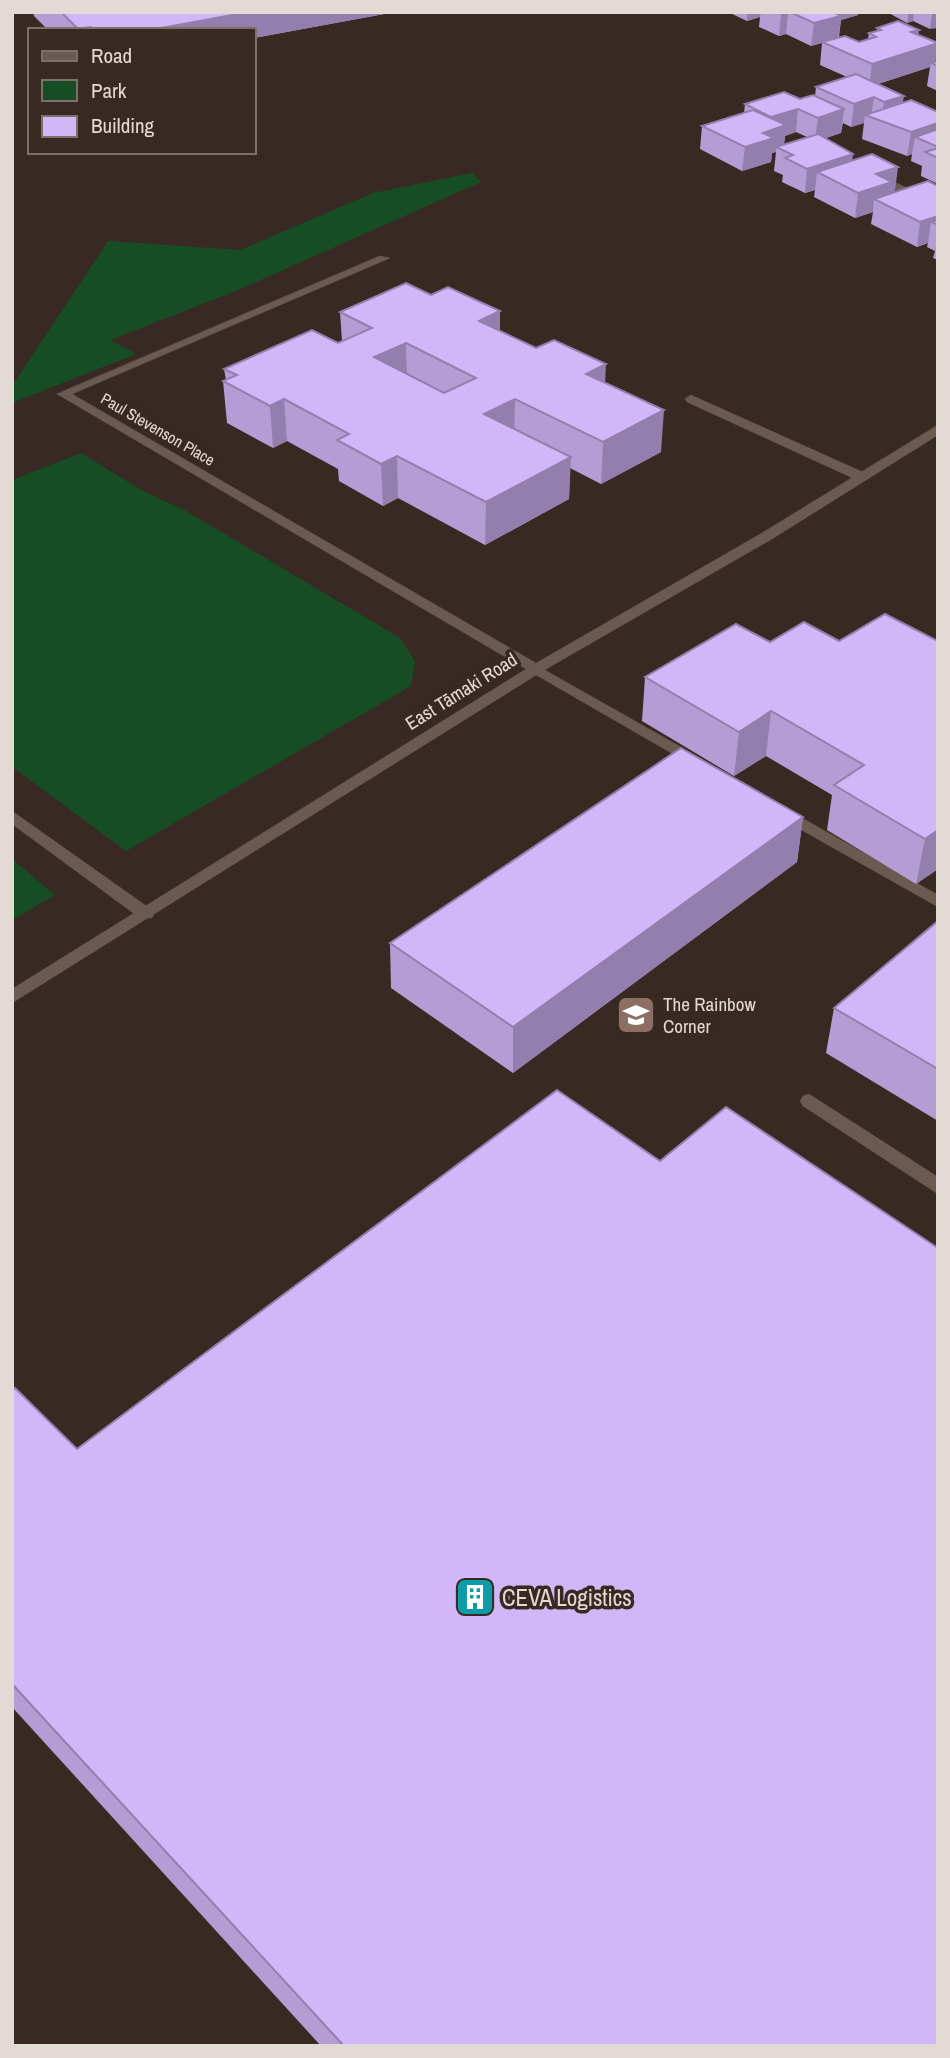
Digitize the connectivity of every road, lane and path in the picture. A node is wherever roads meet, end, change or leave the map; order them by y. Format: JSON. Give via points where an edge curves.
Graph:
{"nodes":[{"id":1,"x":866,"y":172,"type":"edge"},
{"id":2,"x":938,"y":207,"type":"edge"},
{"id":3,"x":384,"y":258,"type":"dead end"},
{"id":4,"x":691,"y":399,"type":"dead end"},
{"id":5,"x":938,"y":429,"type":"edge"},
{"id":6,"x":862,"y":477,"type":"junction"},
{"id":7,"x":536,"y":669,"type":"junction"},
{"id":8,"x":707,"y":768,"type":"edge"},
{"id":9,"x":765,"y":802,"type":"edge"},
{"id":10,"x":12,"y":816,"type":"edge"},
{"id":11,"x":938,"y":902,"type":"edge"},
{"id":12,"x":146,"y":914,"type":"junction"},
{"id":13,"x":12,"y":997,"type":"edge"},
{"id":14,"x":809,"y":1101,"type":"dead end"},
{"id":15,"x":938,"y":1187,"type":"edge"}],
"edges":[{"from":1,"to":2,"type":"street"},
{"from":3,"to":7,"type":"street","name":"Paul Stevenson Place","via":[[63,394]]},
{"from":4,"to":6,"type":"street"},
{"from":5,"to":6,"type":"street","name":"East Tāmaki Road"},
{"from":6,"to":7,"type":"street","name":"East Tāmaki Road"},
{"from":7,"to":8,"type":"street"},
{"from":7,"to":12,"type":"street","name":"East Tāmaki Road"},
{"from":9,"to":11,"type":"street"},
{"from":10,"to":12,"type":"street"},
{"from":12,"to":13,"type":"street","name":"East Tāmaki Road"},
{"from":14,"to":15,"type":"street"}]}
